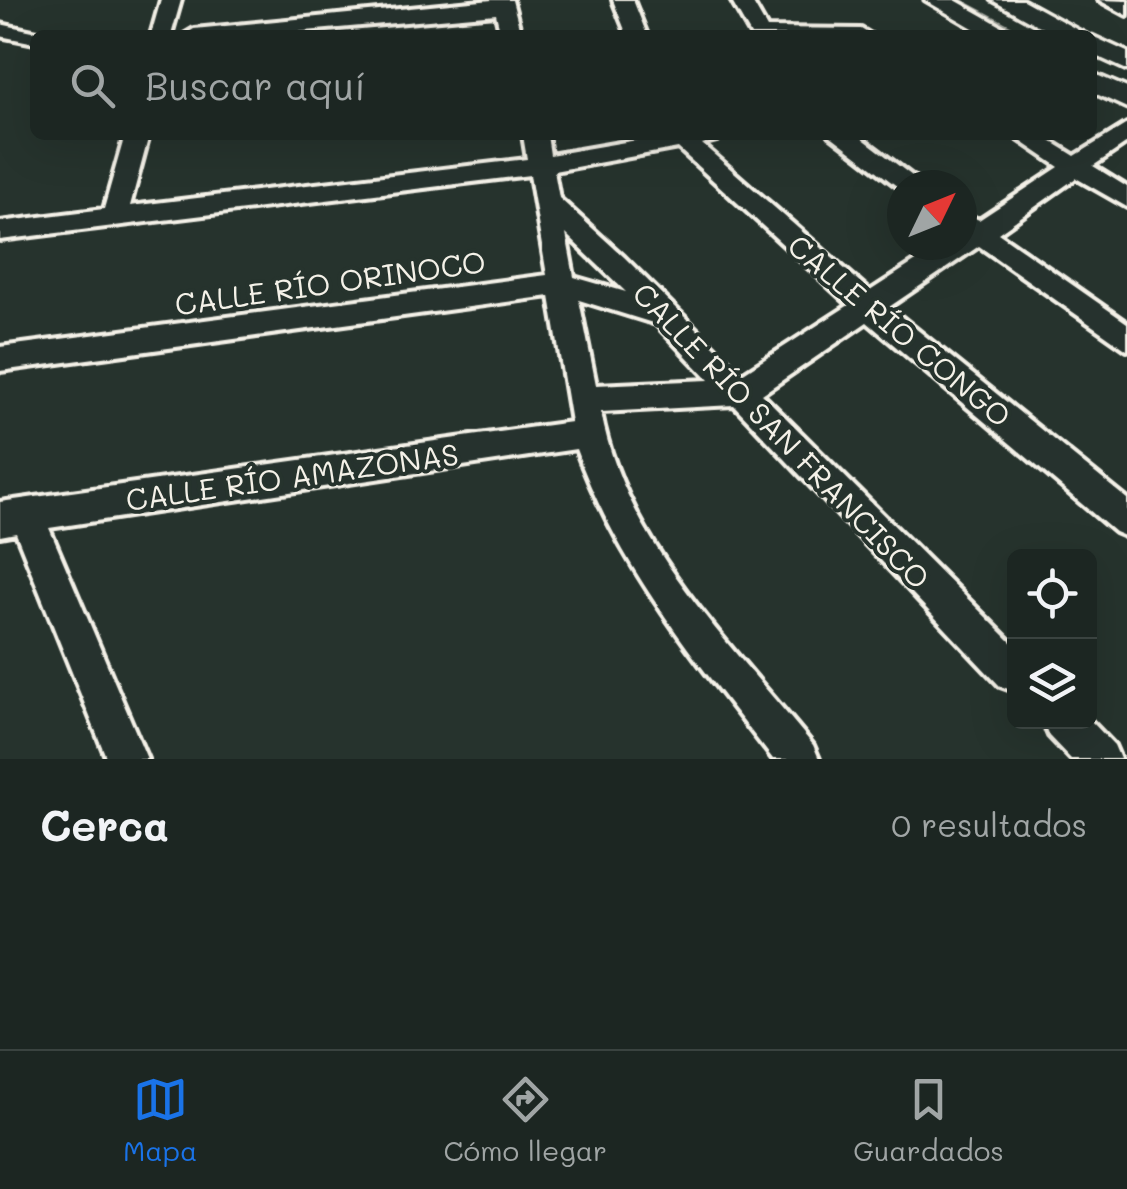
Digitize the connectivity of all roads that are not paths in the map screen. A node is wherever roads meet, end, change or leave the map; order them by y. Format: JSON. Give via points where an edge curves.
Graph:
{"nodes":[{"id":1,"x":171,"y":0,"type":"edge"},
{"id":2,"x":623,"y":0,"type":"edge"},
{"id":3,"x":741,"y":0,"type":"edge"},
{"id":4,"x":937,"y":0,"type":"edge"},
{"id":5,"x":1004,"y":0,"type":"edge"},
{"id":6,"x":1109,"y":0,"type":"edge"},
{"id":7,"x":503,"y":3,"type":"edge"},
{"id":8,"x":1127,"y":9,"type":"edge"},
{"id":9,"x":0,"y":30,"type":"edge"},
{"id":10,"x":162,"y":30,"type":"edge"},
{"id":11,"x":242,"y":30,"type":"edge"},
{"id":12,"x":510,"y":30,"type":"edge"},
{"id":13,"x":635,"y":30,"type":"edge"},
{"id":14,"x":758,"y":30,"type":"edge"},
{"id":15,"x":994,"y":30,"type":"edge"},
{"id":16,"x":1064,"y":30,"type":"edge"},
{"id":17,"x":30,"y":36,"type":"edge"},
{"id":18,"x":1097,"y":47,"type":"edge"},
{"id":19,"x":1127,"y":62,"type":"edge"},
{"id":20,"x":1097,"y":84,"type":"edge"},
{"id":21,"x":1127,"y":100,"type":"edge"},
{"id":22,"x":1127,"y":132,"type":"edge"},
{"id":23,"x":136,"y":140,"type":"edge"},
{"id":24,"x":654,"y":140,"type":"edge"},
{"id":25,"x":692,"y":140,"type":"edge"},
{"id":26,"x":849,"y":140,"type":"edge"},
{"id":27,"x":1032,"y":140,"type":"edge"},
{"id":28,"x":539,"y":150,"type":"edge"},
{"id":29,"x":1076,"y":166,"type":"junction"},
{"id":30,"x":891,"y":170,"type":"edge"},
{"id":31,"x":1127,"y":198,"type":"edge"},
{"id":32,"x":546,"y":201,"type":"junction"},
{"id":33,"x":114,"y":218,"type":"junction"},
{"id":34,"x":977,"y":229,"type":"edge"},
{"id":35,"x":0,"y":231,"type":"edge"},
{"id":36,"x":977,"y":243,"type":"edge"},
{"id":37,"x":934,"y":260,"type":"edge"},
{"id":38,"x":562,"y":284,"type":"junction"},
{"id":39,"x":870,"y":308,"type":"junction"},
{"id":40,"x":664,"y":314,"type":"junction"},
{"id":41,"x":1127,"y":338,"type":"edge"},
{"id":42,"x":0,"y":359,"type":"edge"},
{"id":43,"x":740,"y":392,"type":"junction"},
{"id":44,"x":583,"y":398,"type":"junction"},
{"id":45,"x":584,"y":434,"type":"junction"},
{"id":46,"x":13,"y":517,"type":"edge"},
{"id":47,"x":1127,"y":520,"type":"edge"},
{"id":48,"x":1007,"y":665,"type":"edge"},
{"id":49,"x":1070,"y":729,"type":"edge"},
{"id":50,"x":126,"y":759,"type":"edge"},
{"id":51,"x":799,"y":759,"type":"edge"},
{"id":52,"x":1100,"y":759,"type":"edge"}],
"edges":[{"from":1,"to":10,"type":"street"},
{"from":2,"to":13,"type":"street"},
{"from":3,"to":14,"type":"street"},
{"from":4,"to":15,"type":"main road"},
{"from":5,"to":16,"type":"main road"},
{"from":6,"to":8,"type":"street"},
{"from":7,"to":11,"type":"street"},
{"from":7,"to":12,"type":"street"},
{"from":9,"to":17,"type":"street"},
{"from":18,"to":19,"type":"main road"},
{"from":20,"to":21,"type":"main road"},
{"from":22,"to":29,"type":"street"},
{"from":23,"to":33,"type":"street"},
{"from":24,"to":28,"type":"street"},
{"from":25,"to":39,"type":"street","name":"CALLE RÍO CONGO"},
{"from":26,"to":30,"type":"street"},
{"from":27,"to":29,"type":"street"},
{"from":28,"to":32,"type":"street"},
{"from":28,"to":33,"type":"street"},
{"from":29,"to":31,"type":"street"},
{"from":29,"to":34,"type":"street"},
{"from":32,"to":38,"type":"street"},
{"from":32,"to":40,"type":"street","name":"CALLE RÍO SAN FRANCISCO"},
{"from":33,"to":35,"type":"street"},
{"from":36,"to":41,"type":"street"},
{"from":37,"to":39,"type":"street"},
{"from":38,"to":40,"type":"street","name":"CALLE RÍO ORINOCO"},
{"from":38,"to":42,"type":"street","name":"CALLE RÍO ORINOCO"},
{"from":38,"to":44,"type":"street"},
{"from":39,"to":43,"type":"street"},
{"from":39,"to":47,"type":"street","name":"CALLE RÍO CONGO"},
{"from":40,"to":43,"type":"street","name":"CALLE RÍO SAN FRANCISCO"},
{"from":43,"to":44,"type":"street"},
{"from":43,"to":48,"type":"street","name":"CALLE RÍO SAN FRANCISCO"},
{"from":44,"to":45,"type":"street"},
{"from":45,"to":46,"type":"street","name":"CALLE RÍO AMAZONAS"},
{"from":45,"to":51,"type":"street","via":[[638,553]]},
{"from":46,"to":50,"type":"street"},
{"from":49,"to":52,"type":"street"}]}
